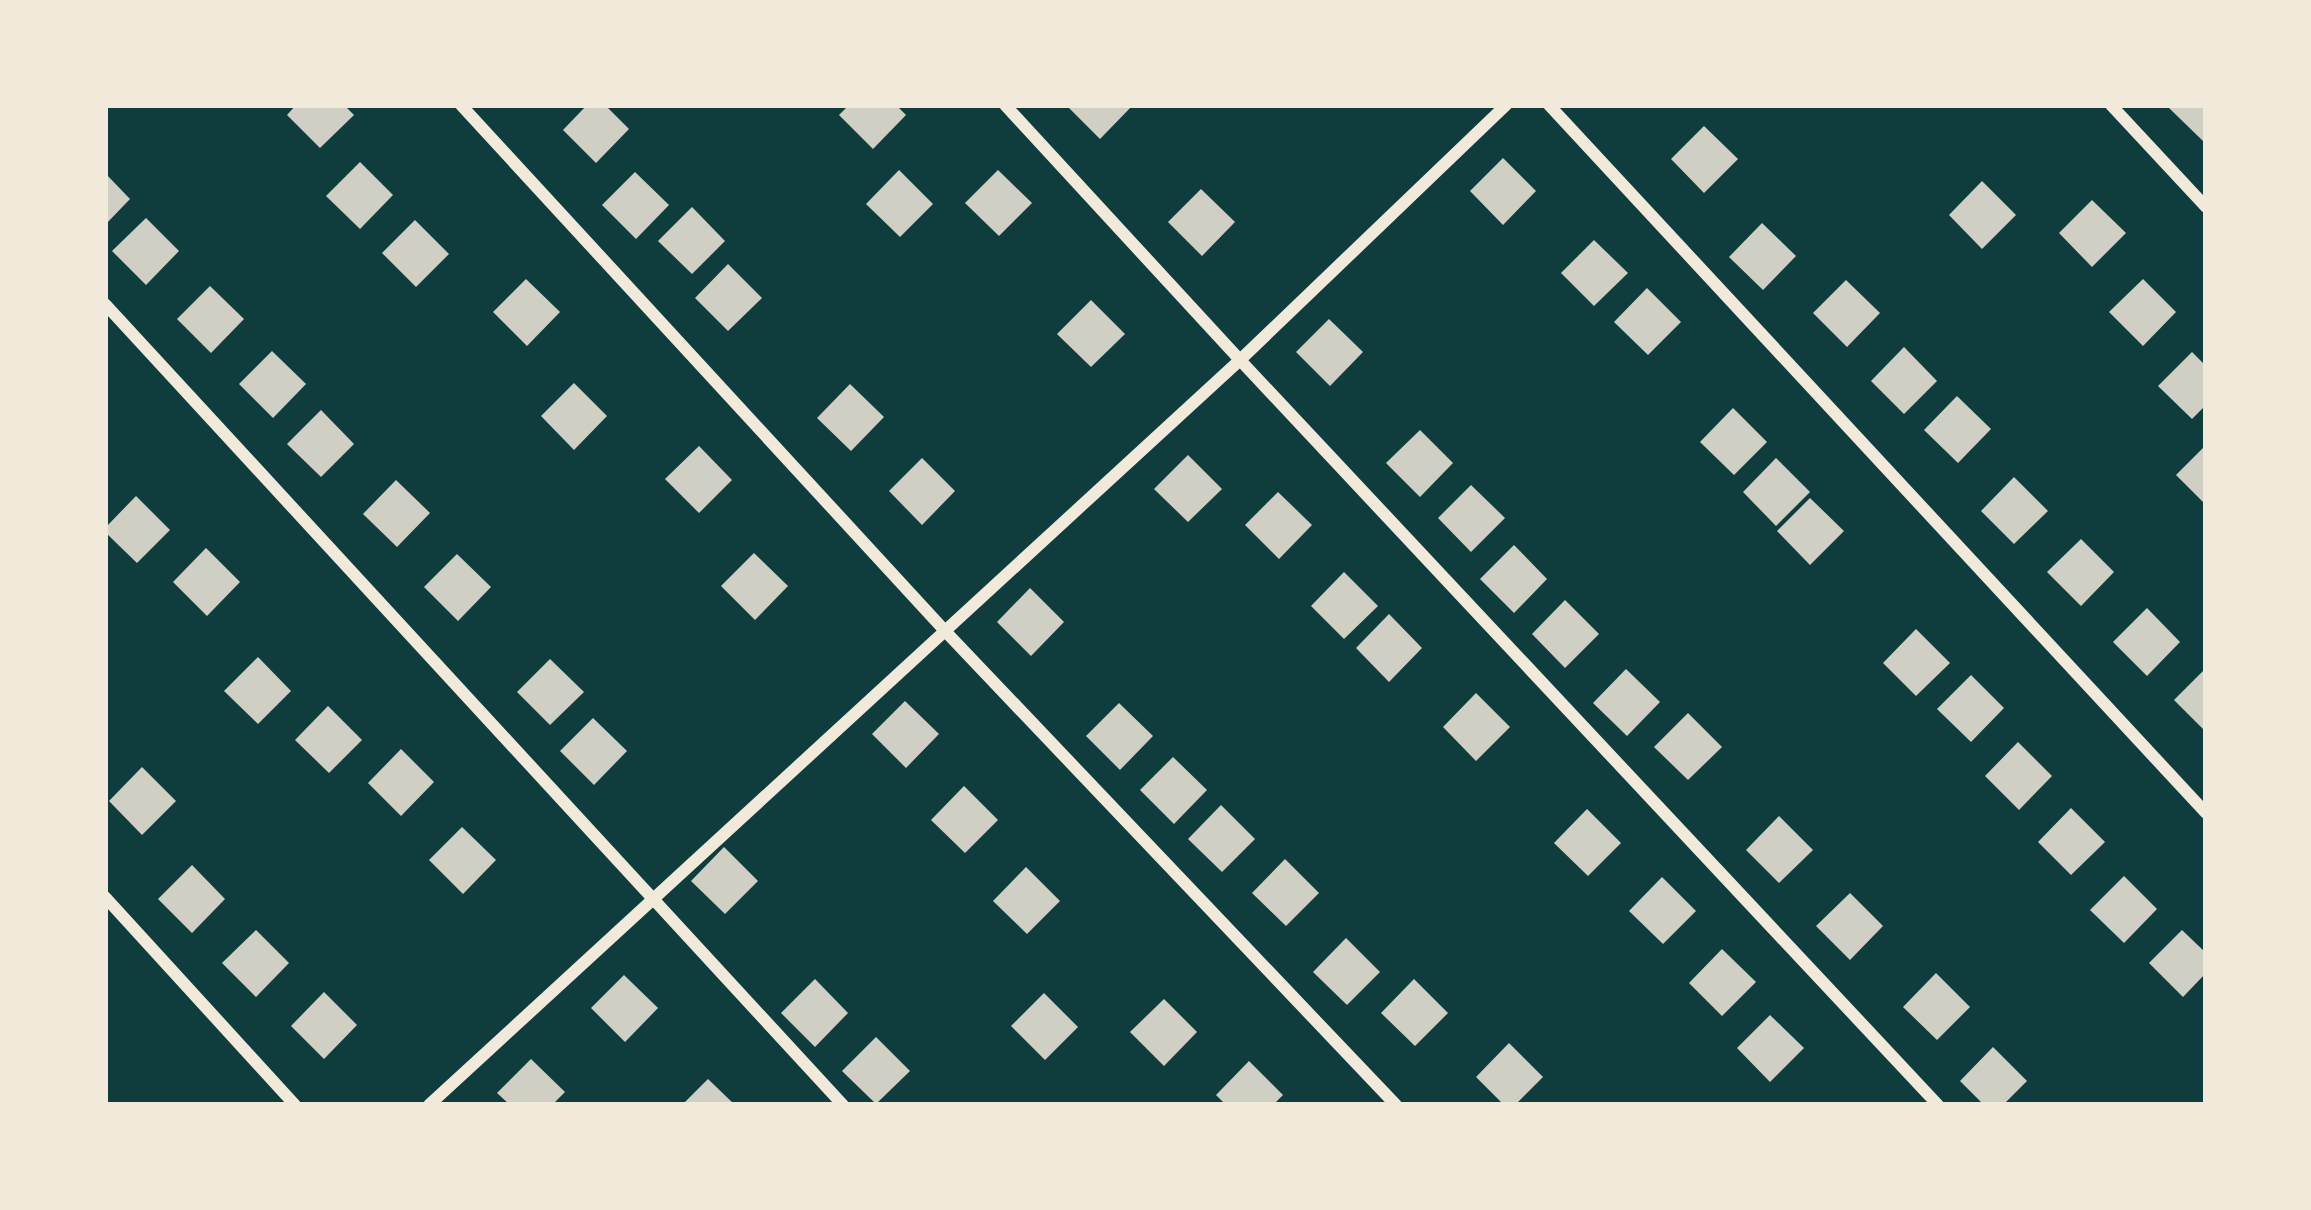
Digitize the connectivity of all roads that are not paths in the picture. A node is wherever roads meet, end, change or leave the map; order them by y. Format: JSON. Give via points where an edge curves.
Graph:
{"nodes":[{"id":1,"x":461,"y":105,"type":"edge"},
{"id":2,"x":1005,"y":105,"type":"edge"},
{"id":3,"x":1506,"y":105,"type":"edge"},
{"id":4,"x":1549,"y":105,"type":"edge"},
{"id":5,"x":2111,"y":105,"type":"edge"},
{"id":6,"x":2206,"y":207,"type":"edge"},
{"id":7,"x":105,"y":304,"type":"edge"},
{"id":8,"x":1240,"y":360,"type":"junction"},
{"id":9,"x":946,"y":632,"type":"junction"},
{"id":10,"x":2206,"y":813,"type":"edge"},
{"id":11,"x":105,"y":897,"type":"edge"},
{"id":12,"x":653,"y":899,"type":"junction"},
{"id":13,"x":296,"y":1105,"type":"edge"},
{"id":14,"x":429,"y":1105,"type":"edge"},
{"id":15,"x":843,"y":1105,"type":"edge"},
{"id":16,"x":1396,"y":1105,"type":"edge"},
{"id":17,"x":1938,"y":1105,"type":"edge"}],
"edges":[{"from":1,"to":9,"type":"street"},
{"from":2,"to":8,"type":"street"},
{"from":3,"to":8,"type":"street"},
{"from":4,"to":10,"type":"street"},
{"from":5,"to":6,"type":"street"},
{"from":7,"to":12,"type":"street"},
{"from":8,"to":9,"type":"street"},
{"from":8,"to":17,"type":"street"},
{"from":9,"to":12,"type":"street"},
{"from":9,"to":16,"type":"street"},
{"from":11,"to":13,"type":"street"},
{"from":12,"to":14,"type":"street"},
{"from":12,"to":15,"type":"street"}]}
